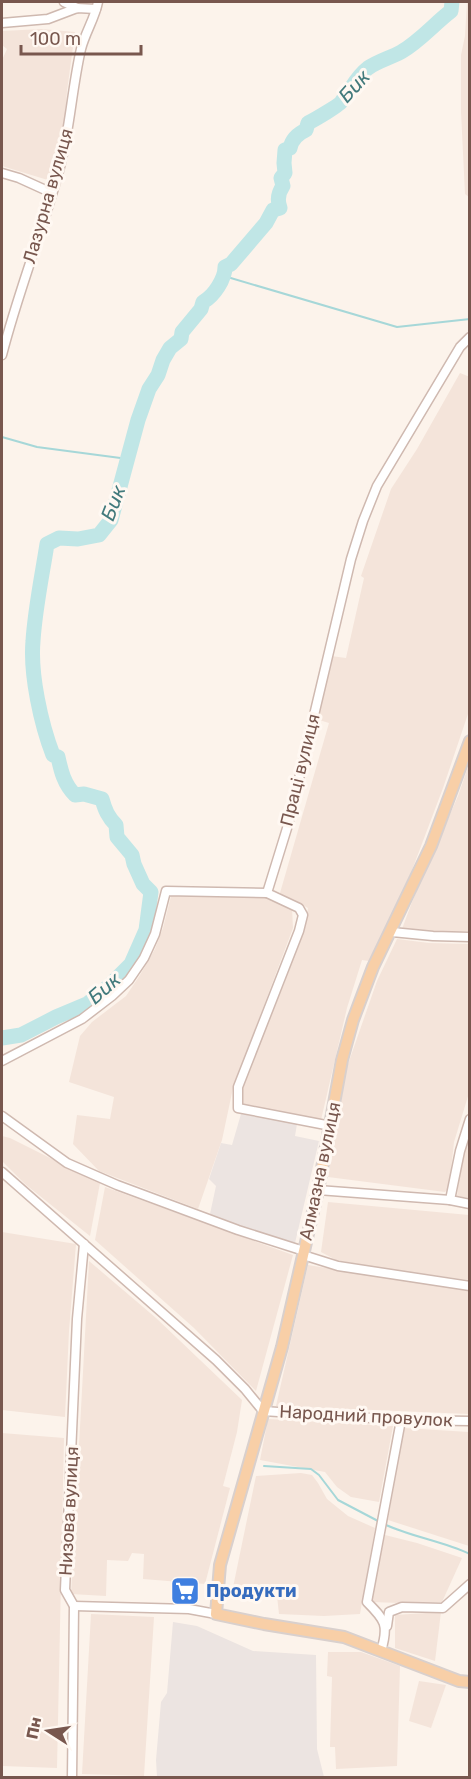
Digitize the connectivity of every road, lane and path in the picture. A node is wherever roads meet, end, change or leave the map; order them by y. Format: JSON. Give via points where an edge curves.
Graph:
{"nodes":[{"id":1,"x":64,"y":2,"type":"edge"},
{"id":2,"x":97,"y":5,"type":"edge"},
{"id":3,"x":77,"y":8,"type":"junction"},
{"id":4,"x":2,"y":22,"type":"edge"},
{"id":5,"x":2,"y":173,"type":"edge"},
{"id":6,"x":52,"y":193,"type":"junction"},
{"id":7,"x":470,"y":337,"type":"edge"},
{"id":8,"x":2,"y":355,"type":"edge"},
{"id":9,"x":470,"y":741,"type":"edge"},
{"id":10,"x":267,"y":893,"type":"junction"},
{"id":11,"x":392,"y":932,"type":"junction"},
{"id":12,"x":470,"y":937,"type":"edge"},
{"id":13,"x":2,"y":1061,"type":"edge"},
{"id":14,"x":2,"y":1116,"type":"edge"},
{"id":15,"x":470,"y":1119,"type":"edge"},
{"id":16,"x":331,"y":1126,"type":"junction"},
{"id":17,"x":2,"y":1172,"type":"edge"},
{"id":18,"x":318,"y":1190,"type":"junction"},
{"id":19,"x":450,"y":1200,"type":"junction"},
{"id":20,"x":470,"y":1204,"type":"edge"},
{"id":21,"x":84,"y":1244,"type":"junction"},
{"id":22,"x":303,"y":1253,"type":"junction"},
{"id":23,"x":470,"y":1286,"type":"edge"},
{"id":24,"x":263,"y":1411,"type":"junction"},
{"id":25,"x":401,"y":1420,"type":"junction"},
{"id":26,"x":470,"y":1421,"type":"edge"},
{"id":27,"x":470,"y":1584,"type":"edge"},
{"id":28,"x":74,"y":1606,"type":"junction"},
{"id":29,"x":216,"y":1614,"type":"junction"},
{"id":30,"x":386,"y":1634,"type":"junction"},
{"id":31,"x":381,"y":1651,"type":"junction"},
{"id":32,"x":470,"y":1682,"type":"edge"},
{"id":33,"x":72,"y":1778,"type":"edge"}],
"edges":[{"from":1,"to":3,"type":"street"},
{"from":2,"to":3,"type":"street"},
{"from":2,"to":6,"type":"street","name":"Лазурна вулиця","via":[[82,48],[68,134]]},
{"from":3,"to":4,"type":"street","via":[[48,19]]},
{"from":5,"to":6,"type":"street"},
{"from":6,"to":8,"type":"street","name":"Лазурна вулиця"},
{"from":7,"to":10,"type":"street","name":"Праці вулиця","via":[[460,347],[376,486],[363,521],[288,825]]},
{"from":9,"to":11,"type":"main road","name":"Алмазна вулиця","via":[[431,846]]},
{"from":10,"to":13,"type":"street","via":[[166,891],[155,934],[129,980],[82,1019]]},
{"from":10,"to":16,"type":"street","via":[[299,908],[303,915],[238,1087],[238,1108]]},
{"from":11,"to":12,"type":"street"},
{"from":11,"to":16,"type":"main road","name":"Алмазна вулиця","via":[[373,967],[353,1020]]},
{"from":14,"to":22,"type":"street","via":[[68,1162],[117,1185]]},
{"from":15,"to":19,"type":"street","via":[[459,1151]]},
{"from":16,"to":18,"type":"main road","name":"Алмазна вулиця"},
{"from":17,"to":21,"type":"street"},
{"from":18,"to":19,"type":"street"},
{"from":18,"to":22,"type":"main road","name":"Алмазна вулиця"},
{"from":19,"to":20,"type":"street"},
{"from":21,"to":24,"type":"street","via":[[216,1360]]},
{"from":21,"to":28,"type":"street","name":"Низова вулиця","via":[[65,1590]]},
{"from":22,"to":23,"type":"street","via":[[338,1266]]},
{"from":22,"to":24,"type":"main road","name":"Алмазна вулиця"},
{"from":24,"to":25,"type":"street","name":"Народний провулок"},
{"from":24,"to":29,"type":"main road","name":"Алмазна вулиця","via":[[220,1565]]},
{"from":25,"to":26,"type":"street","name":"Народний провулок"},
{"from":25,"to":30,"type":"street","via":[[367,1602],[385,1623]]},
{"from":27,"to":30,"type":"street","via":[[443,1608],[402,1607],[389,1612]]},
{"from":28,"to":29,"type":"street","via":[[189,1608]]},
{"from":28,"to":33,"type":"street","name":"Низова вулиця"},
{"from":29,"to":31,"type":"main road","via":[[344,1638]]},
{"from":30,"to":31,"type":"street"},
{"from":31,"to":32,"type":"main road"}]}
